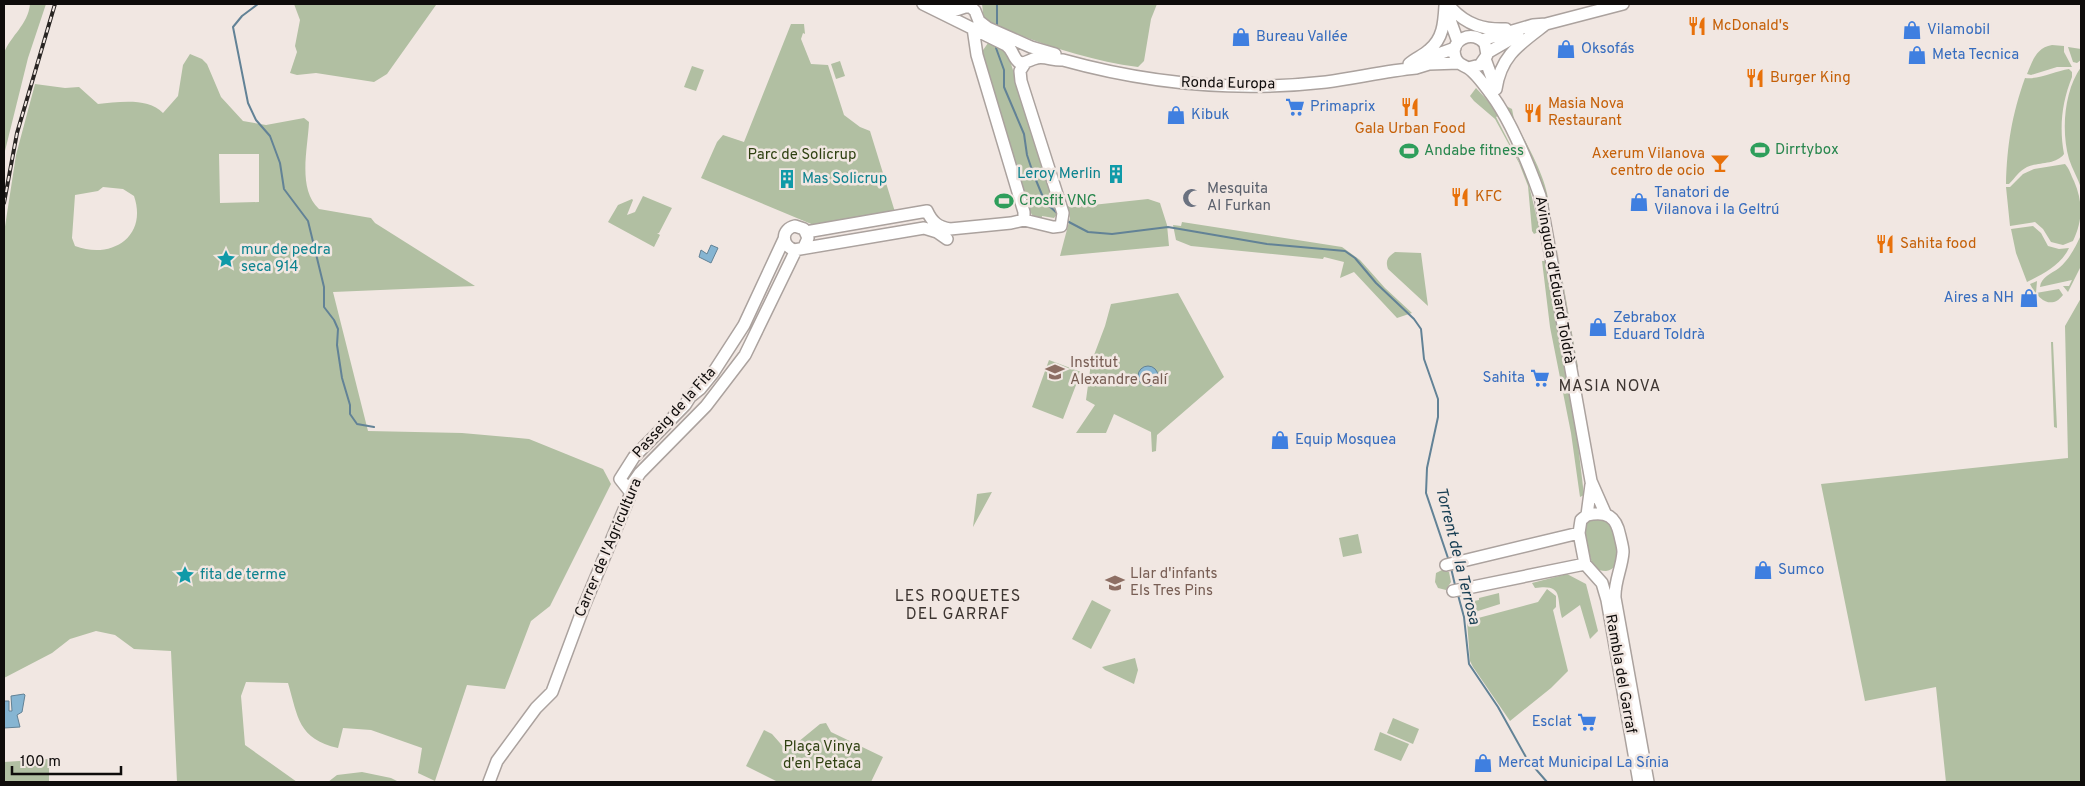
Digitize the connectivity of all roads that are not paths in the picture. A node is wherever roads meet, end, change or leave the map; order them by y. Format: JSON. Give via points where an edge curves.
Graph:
{"nodes":[{"id":1,"x":923,"y":4,"type":"edge"},
{"id":2,"x":938,"y":4,"type":"edge"},
{"id":3,"x":1623,"y":4,"type":"edge"},
{"id":4,"x":1447,"y":6,"type":"edge"},
{"id":5,"x":961,"y":9,"type":"junction"},
{"id":6,"x":976,"y":16,"type":"junction"},
{"id":7,"x":967,"y":25,"type":"junction"},
{"id":8,"x":1541,"y":28,"type":"junction"},
{"id":9,"x":1515,"y":30,"type":"junction"},
{"id":10,"x":1477,"y":38,"type":"junction"},
{"id":11,"x":1027,"y":45,"type":"junction"},
{"id":12,"x":1457,"y":45,"type":"junction"},
{"id":13,"x":1014,"y":54,"type":"junction"},
{"id":14,"x":1486,"y":56,"type":"junction"},
{"id":15,"x":1063,"y":60,"type":"junction"},
{"id":16,"x":1028,"y":61,"type":"junction"},
{"id":17,"x":1413,"y":66,"type":"junction"},
{"id":18,"x":1464,"y":66,"type":"junction"},
{"id":19,"x":1496,"y":88,"type":"junction"},
{"id":20,"x":1495,"y":102,"type":"junction"},
{"id":21,"x":1504,"y":115,"type":"junction"},
{"id":22,"x":1024,"y":220,"type":"junction"},
{"id":23,"x":928,"y":224,"type":"junction"},
{"id":24,"x":806,"y":232,"type":"junction"},
{"id":25,"x":784,"y":239,"type":"junction"},
{"id":26,"x":800,"y":248,"type":"junction"},
{"id":27,"x":1591,"y":481,"type":"junction"},
{"id":28,"x":631,"y":493,"type":"junction"},
{"id":29,"x":1586,"y":515,"type":"junction"},
{"id":30,"x":1606,"y":515,"type":"junction"},
{"id":31,"x":1579,"y":533,"type":"junction"},
{"id":32,"x":1446,"y":565,"type":"dead end"},
{"id":33,"x":1588,"y":567,"type":"junction"},
{"id":34,"x":1619,"y":569,"type":"junction"},
{"id":35,"x":1453,"y":591,"type":"dead end"},
{"id":36,"x":489,"y":782,"type":"edge"},
{"id":37,"x":1639,"y":782,"type":"edge"},
{"id":38,"x":1648,"y":782,"type":"edge"}],
"edges":[{"from":1,"to":7,"type":"street"},
{"from":2,"to":5,"type":"street","name":"Ronda Europa","via":[[953,11]]},
{"from":3,"to":8,"type":"street"},
{"from":4,"to":9,"type":"street","via":[[1476,26]]},
{"from":4,"to":10,"type":"street","via":[[1461,26]]},
{"from":4,"to":12,"type":"street"},
{"from":4,"to":17,"type":"street","via":[[1437,42]]},
{"from":5,"to":6,"type":"street","name":"Ronda Europa","via":[[966,6],[972,8]]},
{"from":5,"to":7,"type":"street","via":[[958,15]]},
{"from":6,"to":7,"type":"street","via":[[974,22]]},
{"from":6,"to":11,"type":"street","name":"Ronda Europa","via":[[988,28]]},
{"from":7,"to":13,"type":"street","via":[[1011,48]]},
{"from":7,"to":22,"type":"street"},
{"from":8,"to":9,"type":"street","via":[[1533,25]]},
{"from":8,"to":14,"type":"street","via":[[1512,38]]},
{"from":8,"to":19,"type":"street","via":[[1509,54],[1500,68]]},
{"from":9,"to":10,"type":"street"},
{"from":10,"to":12,"type":"street","via":[[1465,37]]},
{"from":10,"to":14,"type":"street","via":[[1486,47]]},
{"from":11,"to":13,"type":"street","via":[[1017,46]]},
{"from":11,"to":15,"type":"street","name":"Ronda Europa","via":[[1056,54]]},
{"from":11,"to":16,"type":"street","via":[[1033,52]]},
{"from":12,"to":17,"type":"street","name":"Ronda Europa"},
{"from":12,"to":18,"type":"street","via":[[1455,56]]},
{"from":13,"to":16,"type":"street","via":[[1018,61]]},
{"from":14,"to":18,"type":"street","via":[[1478,67]]},
{"from":14,"to":19,"type":"street"},
{"from":15,"to":16,"type":"street","name":"Ronda Europa","via":[[1041,58]]},
{"from":15,"to":17,"type":"street","name":"Ronda Europa","via":[[1125,76],[1237,86],[1327,81]]},
{"from":16,"to":22,"type":"street","via":[[1020,71],[1021,81],[1063,213],[1061,226]]},
{"from":17,"to":18,"type":"street","name":"Ronda Europa"},
{"from":17,"to":20,"type":"street","via":[[1456,71]]},
{"from":18,"to":20,"type":"street"},
{"from":19,"to":21,"type":"street"},
{"from":20,"to":21,"type":"street"},
{"from":21,"to":27,"type":"street","name":"Avinguda d'Eduard Toldrà","via":[[1540,196]]},
{"from":22,"to":23,"type":"street","via":[[948,234],[941,227]]},
{"from":23,"to":24,"type":"street","via":[[927,212]]},
{"from":23,"to":26,"type":"street","via":[[836,244]]},
{"from":24,"to":25,"type":"street","via":[[800,226],[792,226]]},
{"from":24,"to":26,"type":"street","via":[[808,240]]},
{"from":25,"to":26,"type":"street","via":[[788,247]]},
{"from":25,"to":28,"type":"street","name":"Passeig de la Fita","via":[[744,325],[713,373],[634,457],[620,479]]},
{"from":26,"to":28,"type":"street","name":"Carrer de l'Agricultura","via":[[746,355],[706,406],[640,473]]},
{"from":27,"to":29,"type":"street"},
{"from":27,"to":30,"type":"street"},
{"from":28,"to":36,"type":"street","name":"Carrer de l'Agricultura","via":[[552,692],[536,708],[497,761]]},
{"from":29,"to":30,"type":"street"},
{"from":29,"to":31,"type":"street","via":[[1581,520]]},
{"from":30,"to":34,"type":"street","via":[[1614,519],[1619,530],[1623,550]]},
{"from":31,"to":32,"type":"street"},
{"from":31,"to":33,"type":"street"},
{"from":33,"to":34,"type":"street","via":[[1602,576]]},
{"from":33,"to":35,"type":"street"},
{"from":33,"to":37,"type":"street","name":"Rambla del Garraf","via":[[1602,583],[1607,600]]},
{"from":34,"to":38,"type":"street","name":"Rambla del Garraf","via":[[1615,598]]}]}
